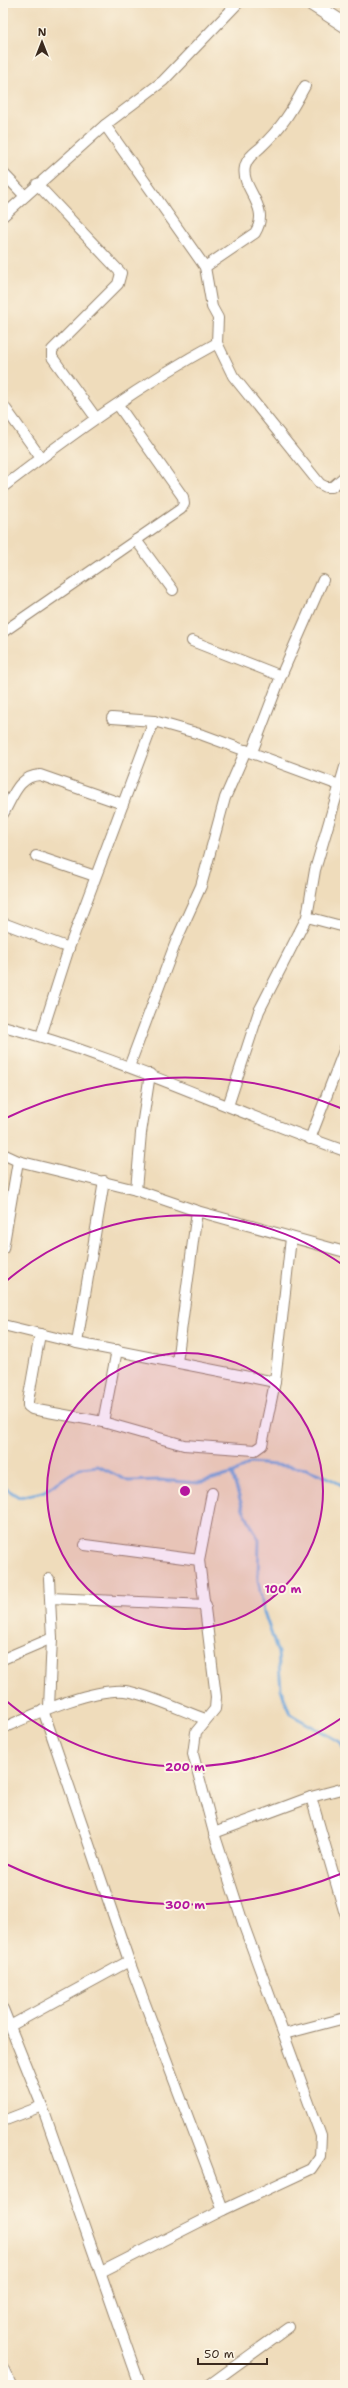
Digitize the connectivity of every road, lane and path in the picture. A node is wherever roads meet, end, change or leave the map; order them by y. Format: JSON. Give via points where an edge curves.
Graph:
{"nodes":[{"id":1,"x":238,"y":3,"type":"edge"},
{"id":2,"x":319,"y":5,"type":"edge"},
{"id":3,"x":345,"y":24,"type":"edge"},
{"id":4,"x":305,"y":86,"type":"dead end"},
{"id":5,"x":105,"y":125,"type":"junction"},
{"id":6,"x":3,"y":173,"type":"edge"},
{"id":7,"x":37,"y":184,"type":"junction"},
{"id":8,"x":25,"y":196,"type":"junction"},
{"id":9,"x":3,"y":216,"type":"edge"},
{"id":10,"x":205,"y":267,"type":"junction"},
{"id":11,"x":217,"y":343,"type":"junction"},
{"id":12,"x":3,"y":405,"type":"edge"},
{"id":13,"x":118,"y":405,"type":"junction"},
{"id":14,"x":96,"y":418,"type":"junction"},
{"id":15,"x":41,"y":458,"type":"junction"},
{"id":16,"x":345,"y":476,"type":"edge"},
{"id":17,"x":3,"y":487,"type":"edge"},
{"id":18,"x":136,"y":540,"type":"junction"},
{"id":19,"x":323,"y":580,"type":"dead end"},
{"id":20,"x":173,"y":590,"type":"dead end"},
{"id":21,"x":3,"y":632,"type":"edge"},
{"id":22,"x":192,"y":641,"type":"dead end"},
{"id":23,"x":281,"y":676,"type":"junction"},
{"id":24,"x":112,"y":718,"type":"dead end"},
{"id":25,"x":154,"y":720,"type":"junction"},
{"id":26,"x":249,"y":751,"type":"junction"},
{"id":27,"x":345,"y":768,"type":"edge"},
{"id":28,"x":339,"y":785,"type":"junction"},
{"id":29,"x":123,"y":804,"type":"junction"},
{"id":30,"x":3,"y":814,"type":"edge"},
{"id":31,"x":36,"y":856,"type":"dead end"},
{"id":32,"x":95,"y":876,"type":"junction"},
{"id":33,"x":307,"y":916,"type":"junction"},
{"id":34,"x":3,"y":923,"type":"edge"},
{"id":35,"x":345,"y":927,"type":"edge"},
{"id":36,"x":69,"y":948,"type":"junction"},
{"id":37,"x":3,"y":1026,"type":"edge"},
{"id":38,"x":41,"y":1036,"type":"junction"},
{"id":39,"x":345,"y":1048,"type":"edge"},
{"id":40,"x":129,"y":1067,"type":"junction"},
{"id":41,"x":150,"y":1074,"type":"junction"},
{"id":42,"x":228,"y":1106,"type":"junction"},
{"id":43,"x":310,"y":1139,"type":"junction"},
{"id":44,"x":345,"y":1151,"type":"edge"},
{"id":45,"x":3,"y":1154,"type":"edge"},
{"id":46,"x":18,"y":1161,"type":"junction"},
{"id":47,"x":104,"y":1181,"type":"junction"},
{"id":48,"x":136,"y":1190,"type":"junction"},
{"id":49,"x":197,"y":1211,"type":"junction"},
{"id":50,"x":291,"y":1238,"type":"junction"},
{"id":51,"x":3,"y":1249,"type":"edge"},
{"id":52,"x":345,"y":1252,"type":"edge"},
{"id":53,"x":3,"y":1326,"type":"edge"},
{"id":54,"x":40,"y":1334,"type":"junction"},
{"id":55,"x":77,"y":1343,"type":"junction"},
{"id":56,"x":117,"y":1350,"type":"junction"},
{"id":57,"x":177,"y":1362,"type":"junction"},
{"id":58,"x":275,"y":1382,"type":"junction"},
{"id":59,"x":103,"y":1422,"type":"junction"},
{"id":60,"x":212,"y":1493,"type":"dead end"},
{"id":61,"x":85,"y":1545,"type":"dead end"},
{"id":62,"x":199,"y":1560,"type":"junction"},
{"id":63,"x":49,"y":1579,"type":"dead end"},
{"id":64,"x":50,"y":1598,"type":"junction"},
{"id":65,"x":206,"y":1605,"type":"junction"},
{"id":66,"x":52,"y":1638,"type":"junction"},
{"id":67,"x":3,"y":1659,"type":"edge"},
{"id":68,"x":46,"y":1709,"type":"junction"},
{"id":69,"x":205,"y":1719,"type":"junction"},
{"id":70,"x":3,"y":1728,"type":"edge"},
{"id":71,"x":341,"y":1789,"type":"dead end"},
{"id":72,"x":311,"y":1797,"type":"junction"},
{"id":73,"x":214,"y":1833,"type":"junction"},
{"id":74,"x":345,"y":1914,"type":"edge"},
{"id":75,"x":129,"y":1961,"type":"junction"},
{"id":76,"x":3,"y":2009,"type":"edge"},
{"id":77,"x":345,"y":2018,"type":"edge"},
{"id":78,"x":10,"y":2026,"type":"junction"},
{"id":79,"x":284,"y":2034,"type":"junction"},
{"id":80,"x":42,"y":2106,"type":"junction"},
{"id":81,"x":3,"y":2121,"type":"edge"},
{"id":82,"x":223,"y":2210,"type":"junction"},
{"id":83,"x":101,"y":2272,"type":"junction"},
{"id":84,"x":289,"y":2327,"type":"dead end"},
{"id":85,"x":3,"y":2368,"type":"edge"},
{"id":86,"x":11,"y":2385,"type":"edge"},
{"id":87,"x":140,"y":2385,"type":"edge"},
{"id":88,"x":209,"y":2385,"type":"edge"}],
"edges":[{"from":1,"to":5,"type":"street","via":[[163,81]]},
{"from":2,"to":3,"type":"street"},
{"from":4,"to":10,"type":"street","via":[[285,122],[249,158],[245,168],[261,216],[260,226],[256,233]]},
{"from":5,"to":7,"type":"street"},
{"from":5,"to":10,"type":"street"},
{"from":6,"to":8,"type":"street"},
{"from":7,"to":8,"type":"street"},
{"from":7,"to":14,"type":"street","via":[[121,273],[118,284],[52,350],[52,358]]},
{"from":8,"to":9,"type":"street"},
{"from":10,"to":11,"type":"street","via":[[212,306],[218,318]]},
{"from":11,"to":13,"type":"street"},
{"from":11,"to":16,"type":"street","via":[[233,376],[320,484],[332,487]]},
{"from":12,"to":15,"type":"street"},
{"from":13,"to":14,"type":"street"},
{"from":13,"to":18,"type":"street","via":[[184,500],[181,509]]},
{"from":14,"to":15,"type":"street"},
{"from":15,"to":17,"type":"street"},
{"from":18,"to":20,"type":"street"},
{"from":18,"to":21,"type":"street"},
{"from":19,"to":23,"type":"street"},
{"from":22,"to":23,"type":"street"},
{"from":23,"to":26,"type":"street"},
{"from":24,"to":25,"type":"street"},
{"from":25,"to":26,"type":"street"},
{"from":25,"to":29,"type":"street"},
{"from":26,"to":28,"type":"street"},
{"from":26,"to":40,"type":"street","via":[[225,798],[201,886],[177,939]]},
{"from":27,"to":28,"type":"street"},
{"from":28,"to":33,"type":"street","via":[[315,870]]},
{"from":29,"to":30,"type":"street","via":[[40,775],[29,776],[21,782]]},
{"from":29,"to":32,"type":"street"},
{"from":31,"to":32,"type":"street"},
{"from":32,"to":36,"type":"street"},
{"from":33,"to":35,"type":"street"},
{"from":33,"to":42,"type":"street","via":[[258,1011]]},
{"from":34,"to":36,"type":"street"},
{"from":36,"to":38,"type":"street"},
{"from":37,"to":38,"type":"street"},
{"from":38,"to":40,"type":"street"},
{"from":39,"to":43,"type":"street"},
{"from":40,"to":41,"type":"street"},
{"from":41,"to":42,"type":"street"},
{"from":41,"to":48,"type":"street"},
{"from":42,"to":43,"type":"street"},
{"from":43,"to":44,"type":"street"},
{"from":45,"to":46,"type":"street"},
{"from":46,"to":47,"type":"street"},
{"from":46,"to":51,"type":"street"},
{"from":47,"to":48,"type":"street"},
{"from":47,"to":55,"type":"street"},
{"from":48,"to":49,"type":"street"},
{"from":49,"to":50,"type":"street"},
{"from":49,"to":57,"type":"street"},
{"from":50,"to":52,"type":"street"},
{"from":50,"to":58,"type":"street"},
{"from":53,"to":54,"type":"street"},
{"from":54,"to":55,"type":"street"},
{"from":54,"to":59,"type":"street","via":[[28,1406],[32,1409]]},
{"from":55,"to":56,"type":"street"},
{"from":56,"to":57,"type":"street"},
{"from":56,"to":59,"type":"street"},
{"from":57,"to":58,"type":"street"},
{"from":58,"to":59,"type":"street","via":[[262,1445],[256,1450],[184,1445]]},
{"from":60,"to":62,"type":"street"},
{"from":61,"to":62,"type":"street"},
{"from":62,"to":65,"type":"street"},
{"from":63,"to":64,"type":"street"},
{"from":64,"to":65,"type":"street"},
{"from":64,"to":66,"type":"street"},
{"from":65,"to":69,"type":"street","via":[[216,1697],[215,1709]]},
{"from":66,"to":67,"type":"street"},
{"from":66,"to":68,"type":"street"},
{"from":68,"to":69,"type":"street","via":[[114,1690],[130,1692]]},
{"from":68,"to":70,"type":"street"},
{"from":68,"to":75,"type":"street"},
{"from":69,"to":73,"type":"street","via":[[196,1732],[192,1754]]},
{"from":71,"to":72,"type":"street"},
{"from":72,"to":73,"type":"street"},
{"from":72,"to":74,"type":"street"},
{"from":73,"to":79,"type":"street","via":[[244,1926]]},
{"from":75,"to":78,"type":"street"},
{"from":75,"to":82,"type":"street"},
{"from":76,"to":78,"type":"street"},
{"from":77,"to":79,"type":"street"},
{"from":78,"to":80,"type":"street"},
{"from":79,"to":82,"type":"street","via":[[321,2136],[320,2156],[311,2169]]},
{"from":80,"to":81,"type":"street"},
{"from":80,"to":83,"type":"street"},
{"from":82,"to":83,"type":"street"},
{"from":83,"to":87,"type":"street"},
{"from":84,"to":88,"type":"street"},
{"from":85,"to":86,"type":"street"}]}
